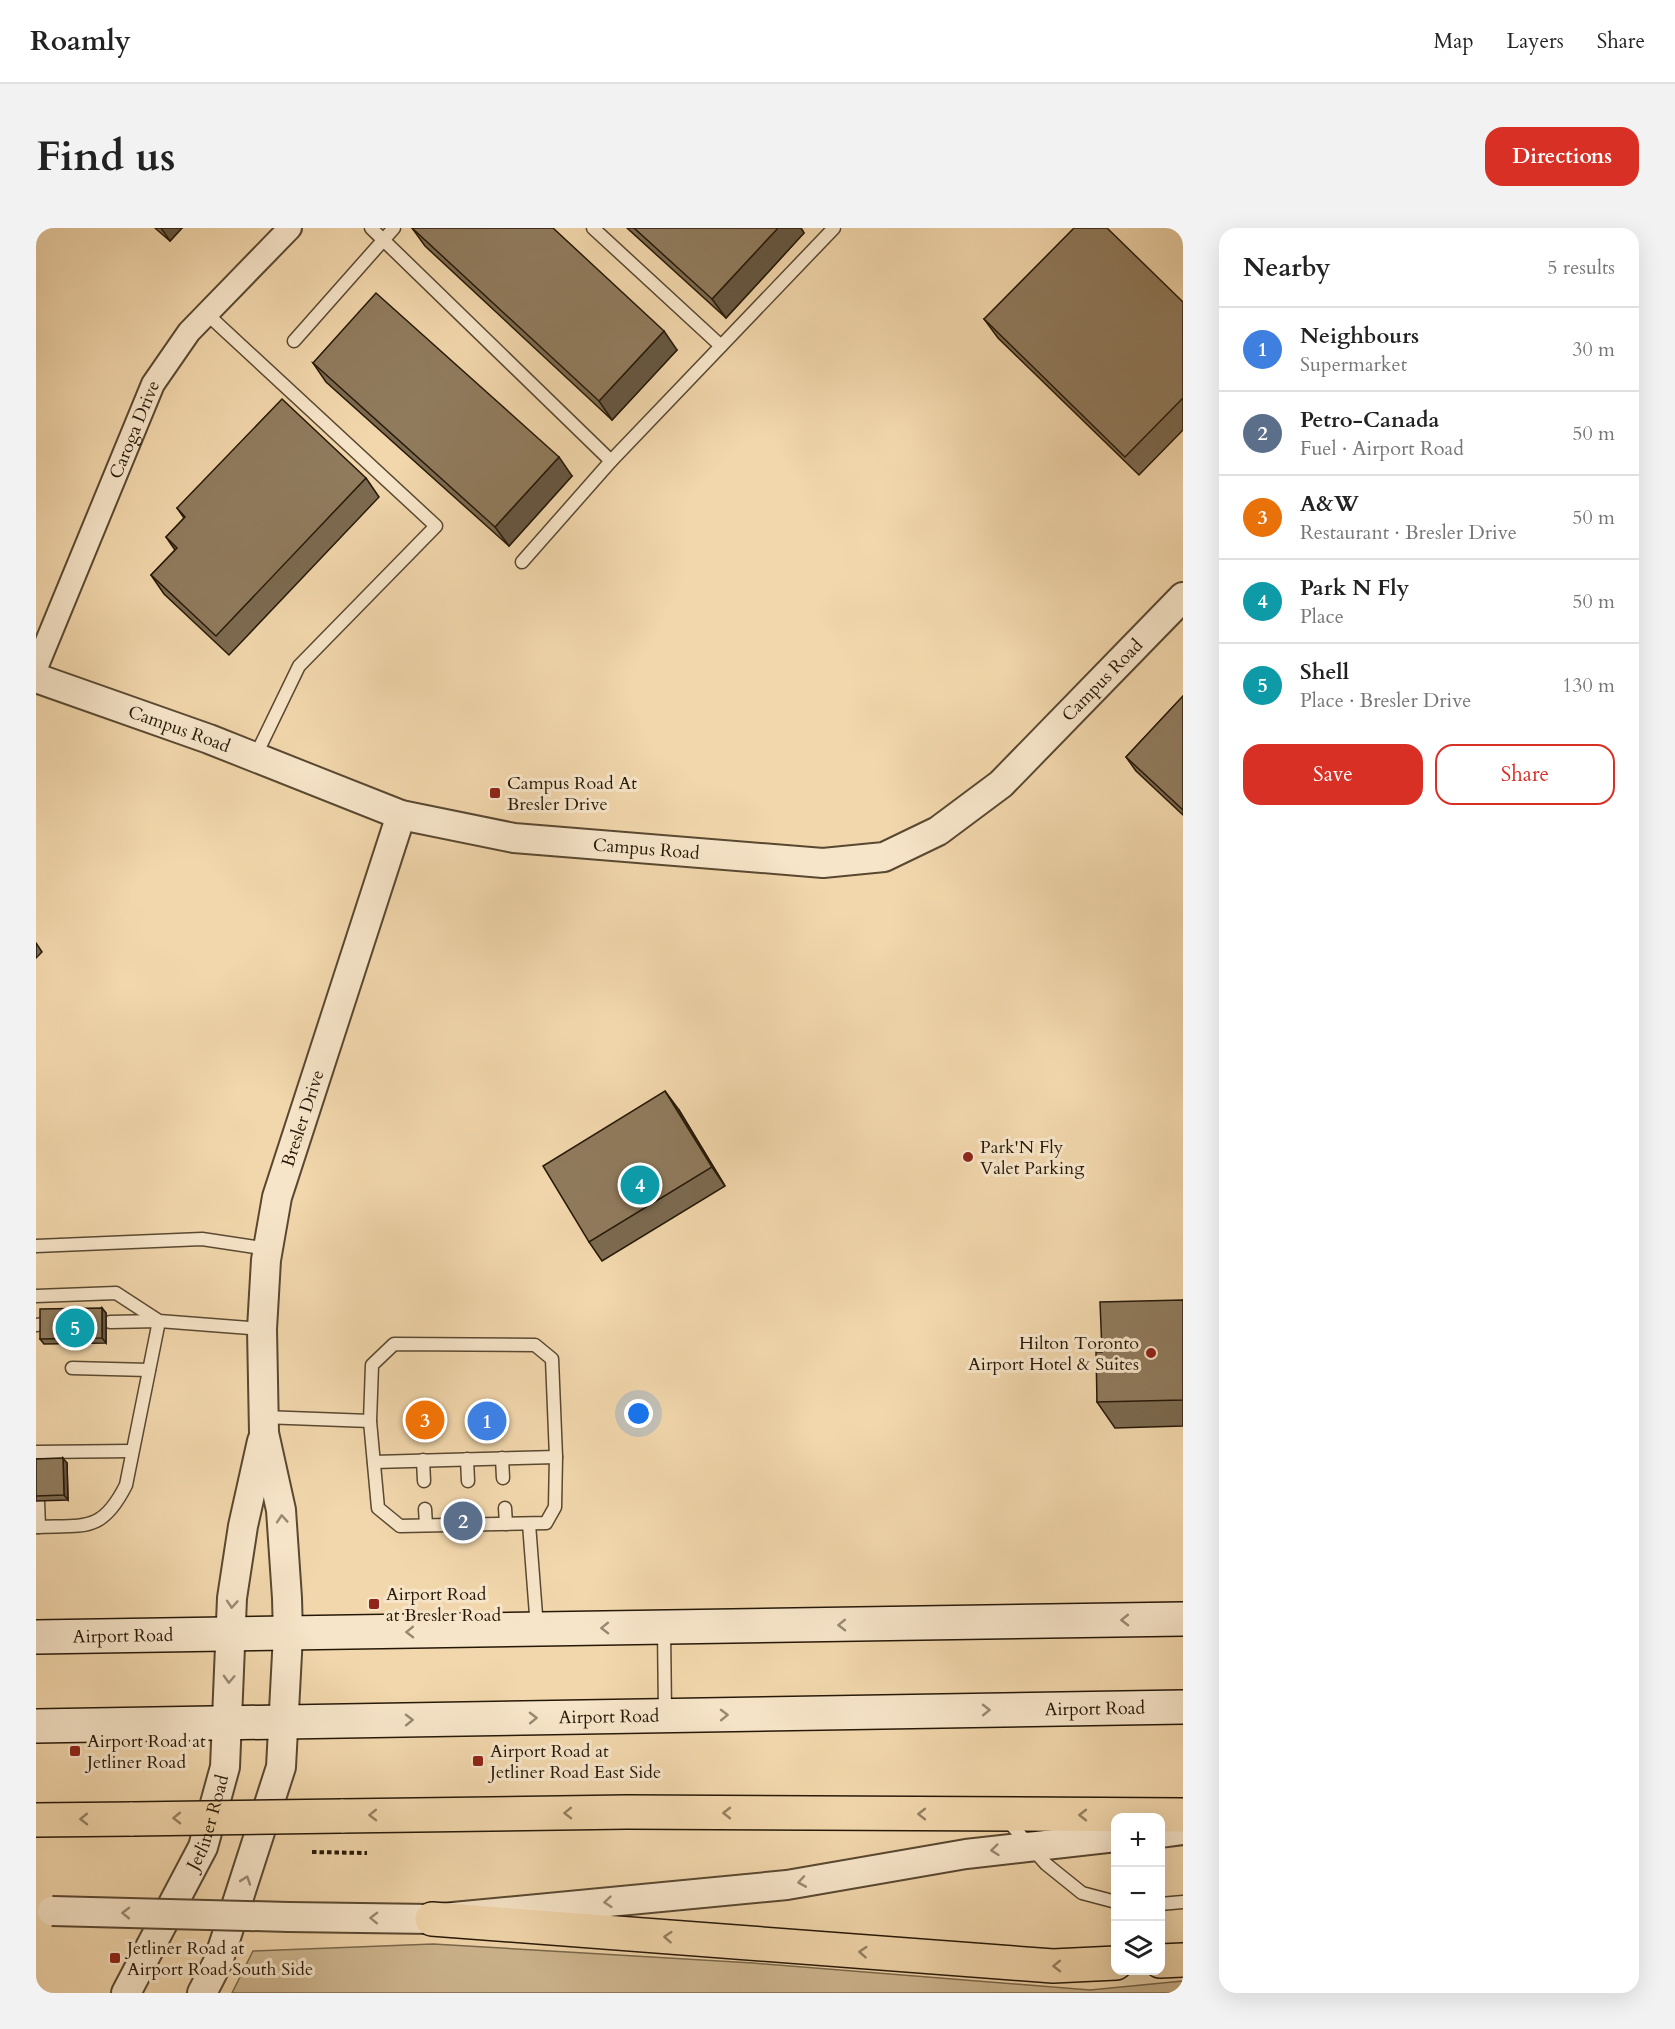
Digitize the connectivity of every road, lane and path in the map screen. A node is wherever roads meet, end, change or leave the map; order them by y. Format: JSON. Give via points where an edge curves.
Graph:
{"nodes":[{"id":1,"x":290,"y":228,"type":"edge"},
{"id":2,"x":371,"y":228,"type":"edge"},
{"id":3,"x":394,"y":228,"type":"edge"},
{"id":4,"x":593,"y":228,"type":"edge"},
{"id":5,"x":834,"y":228,"type":"edge"},
{"id":6,"x":383,"y":240,"type":"junction"},
{"id":7,"x":207,"y":314,"type":"junction"},
{"id":8,"x":294,"y":341,"type":"dead end"},
{"id":9,"x":721,"y":346,"type":"junction"},
{"id":10,"x":611,"y":461,"type":"junction"},
{"id":11,"x":522,"y":562,"type":"dead end"},
{"id":12,"x":1183,"y":597,"type":"edge"},
{"id":13,"x":36,"y":668,"type":"edge"},
{"id":14,"x":36,"y":678,"type":"edge"},
{"id":15,"x":255,"y":757,"type":"junction"},
{"id":16,"x":401,"y":815,"type":"junction"},
{"id":17,"x":36,"y":1246,"type":"edge"},
{"id":18,"x":268,"y":1249,"type":"junction"},
{"id":19,"x":36,"y":1296,"type":"edge"},
{"id":20,"x":110,"y":1322,"type":"dead end"},
{"id":21,"x":159,"y":1322,"type":"junction"},
{"id":22,"x":262,"y":1329,"type":"junction"},
{"id":23,"x":72,"y":1368,"type":"dead end"},
{"id":24,"x":149,"y":1370,"type":"junction"},
{"id":25,"x":370,"y":1421,"type":"junction"},
{"id":26,"x":264,"y":1425,"type":"junction"},
{"id":27,"x":132,"y":1451,"type":"junction"},
{"id":28,"x":37,"y":1456,"type":"edge"},
{"id":29,"x":556,"y":1457,"type":"junction"},
{"id":30,"x":502,"y":1458,"type":"junction"},
{"id":31,"x":467,"y":1459,"type":"junction"},
{"id":32,"x":423,"y":1460,"type":"junction"},
{"id":33,"x":374,"y":1462,"type":"junction"},
{"id":34,"x":503,"y":1478,"type":"dead end"},
{"id":35,"x":424,"y":1481,"type":"dead end"},
{"id":36,"x":468,"y":1481,"type":"dead end"},
{"id":37,"x":38,"y":1501,"type":"edge"},
{"id":38,"x":505,"y":1508,"type":"dead end"},
{"id":39,"x":425,"y":1509,"type":"dead end"},
{"id":40,"x":470,"y":1509,"type":"dead end"},
{"id":41,"x":506,"y":1524,"type":"junction"},
{"id":42,"x":529,"y":1524,"type":"junction"},
{"id":43,"x":426,"y":1525,"type":"junction"},
{"id":44,"x":470,"y":1526,"type":"junction"},
{"id":45,"x":37,"y":1527,"type":"edge"},
{"id":46,"x":1183,"y":1619,"type":"edge"},
{"id":47,"x":664,"y":1628,"type":"junction"},
{"id":48,"x":537,"y":1629,"type":"junction"},
{"id":49,"x":230,"y":1635,"type":"junction"},
{"id":50,"x":288,"y":1635,"type":"junction"},
{"id":51,"x":36,"y":1637,"type":"edge"},
{"id":52,"x":1183,"y":1707,"type":"edge"},
{"id":53,"x":666,"y":1716,"type":"junction"},
{"id":54,"x":284,"y":1722,"type":"junction"},
{"id":55,"x":227,"y":1723,"type":"junction"},
{"id":56,"x":36,"y":1726,"type":"edge"},
{"id":57,"x":1001,"y":1815,"type":"junction"},
{"id":58,"x":1183,"y":1815,"type":"edge"},
{"id":59,"x":36,"y":1820,"type":"edge"},
{"id":60,"x":1183,"y":1830,"type":"edge"},
{"id":61,"x":1165,"y":1832,"type":"edge"},
{"id":62,"x":1111,"y":1838,"type":"edge"},
{"id":63,"x":1030,"y":1846,"type":"junction"},
{"id":64,"x":312,"y":1852,"type":"dead end"},
{"id":65,"x":367,"y":1853,"type":"dead end"},
{"id":66,"x":1111,"y":1901,"type":"edge"},
{"id":67,"x":1183,"y":1902,"type":"edge"},
{"id":68,"x":1165,"y":1904,"type":"edge"},
{"id":69,"x":41,"y":1911,"type":"edge"},
{"id":70,"x":432,"y":1919,"type":"junction"},
{"id":71,"x":1183,"y":1960,"type":"edge"},
{"id":72,"x":1165,"y":1961,"type":"edge"},
{"id":73,"x":1111,"y":1963,"type":"edge"},
{"id":74,"x":126,"y":1993,"type":"edge"},
{"id":75,"x":202,"y":1993,"type":"edge"}],
"edges":[{"from":1,"to":7,"type":"street","name":"Caroga Drive"},
{"from":2,"to":6,"type":"lane"},
{"from":3,"to":6,"type":"lane"},
{"from":4,"to":9,"type":"lane"},
{"from":5,"to":9,"type":"lane"},
{"from":6,"to":8,"type":"lane"},
{"from":6,"to":10,"type":"lane"},
{"from":7,"to":13,"type":"street","name":"Caroga Drive","via":[[189,332],[153,384]]},
{"from":7,"to":15,"type":"lane","via":[[436,526],[299,666]]},
{"from":9,"to":10,"type":"lane"},
{"from":10,"to":11,"type":"lane"},
{"from":12,"to":16,"type":"street","name":"Campus Road","via":[[1000,784],[938,831],[884,856],[823,863],[514,838]]},
{"from":14,"to":15,"type":"street","name":"Campus Road"},
{"from":15,"to":16,"type":"street","name":"Campus Road"},
{"from":16,"to":18,"type":"street","name":"Bresler Drive","via":[[277,1197]]},
{"from":17,"to":18,"type":"lane","via":[[202,1239]]},
{"from":18,"to":22,"type":"street","name":"Bresler Drive"},
{"from":19,"to":21,"type":"lane","via":[[116,1293]]},
{"from":20,"to":21,"type":"lane"},
{"from":21,"to":22,"type":"lane"},
{"from":21,"to":24,"type":"lane"},
{"from":22,"to":26,"type":"street","name":"Bresler Drive"},
{"from":23,"to":24,"type":"lane"},
{"from":24,"to":27,"type":"lane"},
{"from":25,"to":26,"type":"lane"},
{"from":25,"to":29,"type":"lane","via":[[372,1365],[394,1344],[536,1345],[552,1359]]},
{"from":25,"to":33,"type":"lane"},
{"from":26,"to":49,"type":"street","name":"Bresler Drive","one_way":true,"via":[[243,1526]]},
{"from":50,"to":26,"type":"street","name":"Bresler Drive","one_way":true,"via":[[281,1509]]},
{"from":27,"to":28,"type":"lane"},
{"from":27,"to":45,"type":"lane","via":[[126,1485],[114,1509],[91,1525]]},
{"from":29,"to":30,"type":"lane"},
{"from":29,"to":42,"type":"lane","via":[[555,1507],[546,1523]]},
{"from":30,"to":31,"type":"lane"},
{"from":30,"to":34,"type":"lane"},
{"from":31,"to":32,"type":"lane"},
{"from":31,"to":36,"type":"lane"},
{"from":32,"to":33,"type":"lane"},
{"from":32,"to":35,"type":"lane"},
{"from":33,"to":43,"type":"lane","via":[[378,1508],[400,1526]]},
{"from":37,"to":45,"type":"lane"},
{"from":38,"to":41,"type":"lane"},
{"from":39,"to":43,"type":"lane"},
{"from":40,"to":44,"type":"lane"},
{"from":41,"to":42,"type":"lane"},
{"from":41,"to":44,"type":"lane"},
{"from":42,"to":48,"type":"lane"},
{"from":43,"to":44,"type":"lane"},
{"from":46,"to":47,"type":"main road","name":"Airport Road","one_way":true},
{"from":47,"to":48,"type":"main road","name":"Airport Road","one_way":true},
{"from":47,"to":53,"type":"lane"},
{"from":48,"to":50,"type":"main road","name":"Airport Road","one_way":true},
{"from":49,"to":50,"type":"main road","name":"Airport Road"},
{"from":49,"to":51,"type":"main road","name":"Airport Road"},
{"from":49,"to":55,"type":"street","name":"Jetliner Road","one_way":true},
{"from":50,"to":54,"type":"street"},
{"from":53,"to":52,"type":"main road","name":"Airport Road","one_way":true},
{"from":54,"to":53,"type":"main road","name":"Airport Road","one_way":true},
{"from":54,"to":55,"type":"main road","name":"Airport Road"},
{"from":75,"to":54,"type":"street","one_way":true,"via":[[218,1962],[271,1804],[281,1767]]},
{"from":55,"to":56,"type":"main road","name":"Airport Road"},
{"from":55,"to":74,"type":"street","name":"Jetliner Road","via":[[225,1767],[203,1847]]},
{"from":58,"to":57,"type":"highway","one_way":true},
{"from":57,"to":59,"type":"highway","one_way":true,"bridge":true,"via":[[627,1812]]},
{"from":57,"to":63,"type":"lane"},
{"from":60,"to":61,"type":"street"},
{"from":62,"to":63,"type":"street"},
{"from":63,"to":66,"type":"lane","via":[[1082,1893]]},
{"from":63,"to":70,"type":"street","one_way":true,"via":[[787,1885]]},
{"from":64,"to":65,"type":"path"},
{"from":67,"to":68,"type":"lane"},
{"from":70,"to":69,"type":"street","one_way":true,"bridge":true},
{"from":73,"to":70,"type":"highway","one_way":true,"via":[[1053,1966]]},
{"from":71,"to":72,"type":"highway"}]}
